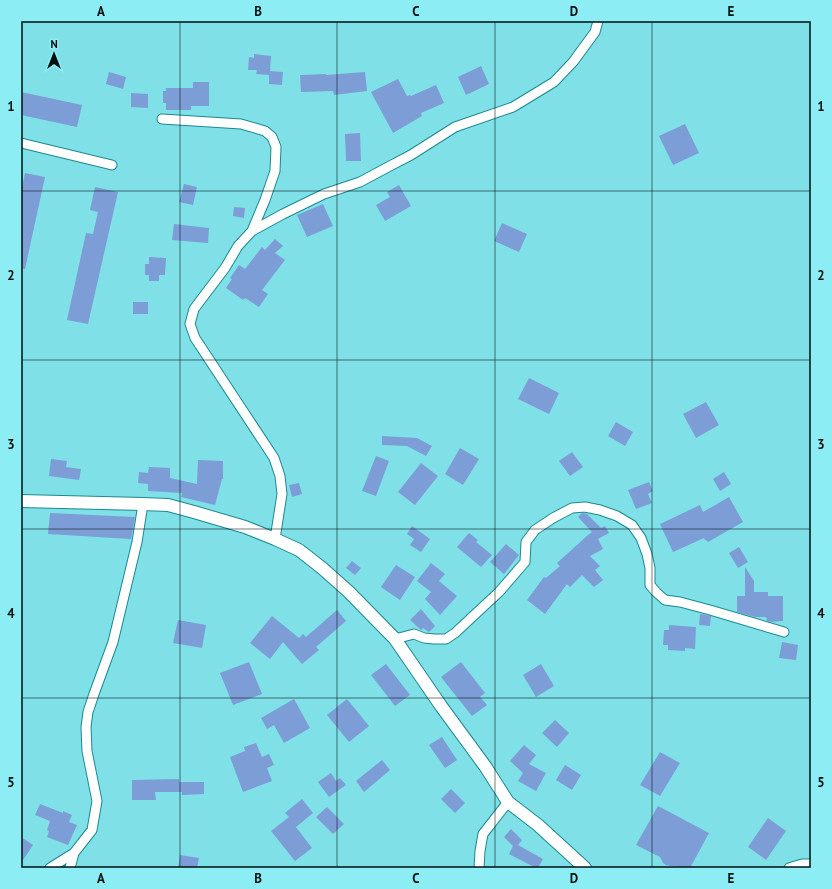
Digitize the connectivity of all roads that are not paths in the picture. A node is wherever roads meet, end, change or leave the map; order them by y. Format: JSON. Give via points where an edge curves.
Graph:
{"nodes":[{"id":1,"x":598,"y":21,"type":"edge"},
{"id":2,"x":162,"y":119,"type":"dead end"},
{"id":3,"x":21,"y":143,"type":"edge"},
{"id":4,"x":112,"y":165,"type":"dead end"},
{"id":5,"x":252,"y":231,"type":"junction"},
{"id":6,"x":21,"y":501,"type":"edge"},
{"id":7,"x":143,"y":504,"type":"junction"},
{"id":8,"x":275,"y":539,"type":"junction"},
{"id":9,"x":784,"y":632,"type":"dead end"},
{"id":10,"x":395,"y":639,"type":"junction"},
{"id":11,"x":508,"y":802,"type":"junction"},
{"id":12,"x":74,"y":853,"type":"junction"},
{"id":13,"x":811,"y":864,"type":"edge"},
{"id":14,"x":50,"y":868,"type":"edge"},
{"id":15,"x":70,"y":868,"type":"edge"},
{"id":16,"x":479,"y":868,"type":"edge"},
{"id":17,"x":585,"y":868,"type":"edge"},
{"id":18,"x":789,"y":868,"type":"edge"}],
"edges":[{"from":1,"to":5,"type":"street","via":[[595,32],[554,82],[513,107],[455,128],[360,182],[317,198]]},
{"from":2,"to":5,"type":"street","via":[[241,124],[264,131],[272,137],[276,147],[275,171]]},
{"from":3,"to":4,"type":"street"},
{"from":5,"to":8,"type":"street","via":[[238,246],[194,309],[190,324],[195,338],[274,458],[282,494]]},
{"from":6,"to":7,"type":"street"},
{"from":7,"to":8,"type":"street","via":[[168,505],[245,527]]},
{"from":7,"to":12,"type":"street","via":[[137,542],[113,642],[88,712],[87,751],[97,801],[92,830]]},
{"from":8,"to":10,"type":"street","via":[[299,550],[322,568]]},
{"from":9,"to":10,"type":"street","via":[[710,610],[665,600],[650,585],[647,554],[632,525],[616,516],[585,507],[572,508],[535,530],[526,542],[526,562],[499,592],[455,633],[446,639],[424,638],[414,634]]},
{"from":10,"to":11,"type":"street"},
{"from":11,"to":16,"type":"street","via":[[483,834]]},
{"from":11,"to":17,"type":"street","via":[[538,825]]},
{"from":12,"to":14,"type":"street"},
{"from":12,"to":15,"type":"street"},
{"from":13,"to":18,"type":"street"}]}
